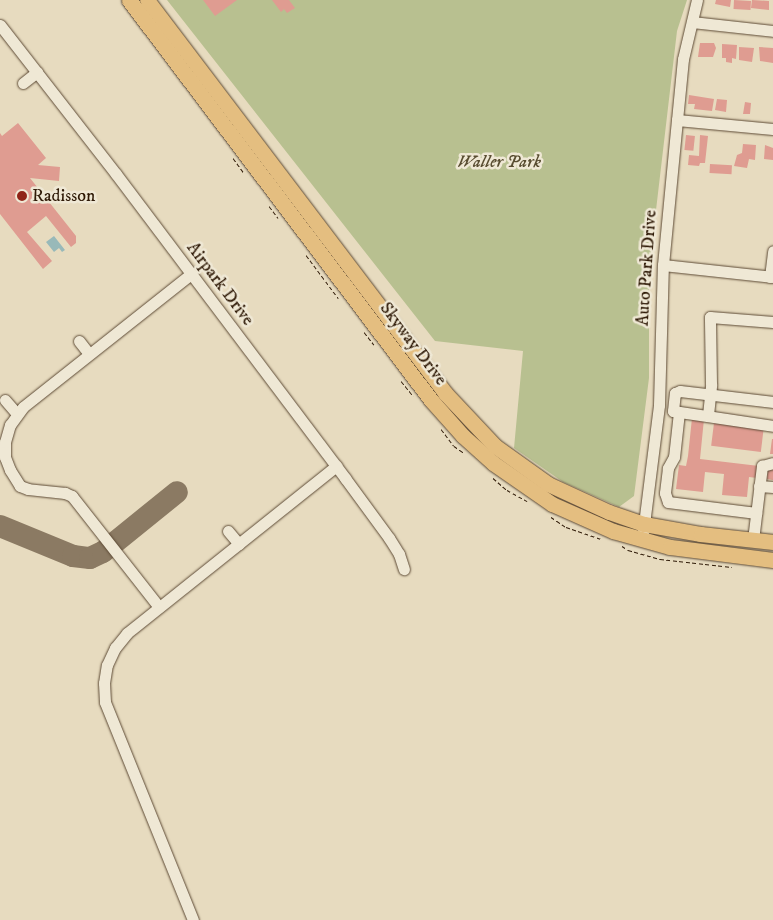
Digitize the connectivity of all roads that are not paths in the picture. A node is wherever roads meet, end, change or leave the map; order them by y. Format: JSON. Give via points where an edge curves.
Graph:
{"nodes":[{"id":1,"x":129,"y":0,"type":"edge"},
{"id":2,"x":147,"y":0,"type":"edge"},
{"id":3,"x":697,"y":0,"type":"edge"},
{"id":4,"x":692,"y":22,"type":"junction"},
{"id":5,"x":0,"y":25,"type":"edge"},
{"id":6,"x":773,"y":30,"type":"edge"},
{"id":7,"x":37,"y":72,"type":"junction"},
{"id":8,"x":23,"y":83,"type":"dead end"},
{"id":9,"x":677,"y":120,"type":"junction"},
{"id":10,"x":773,"y":130,"type":"edge"},
{"id":11,"x":773,"y":251,"type":"edge"},
{"id":12,"x":663,"y":266,"type":"junction"},
{"id":13,"x":191,"y":274,"type":"junction"},
{"id":14,"x":772,"y":277,"type":"edge"},
{"id":15,"x":773,"y":322,"type":"edge"},
{"id":16,"x":80,"y":341,"type":"dead end"},
{"id":17,"x":89,"y":354,"type":"junction"},
{"id":18,"x":710,"y":394,"type":"junction"},
{"id":19,"x":5,"y":400,"type":"dead end"},
{"id":20,"x":773,"y":402,"type":"edge"},
{"id":21,"x":659,"y":410,"type":"junction"},
{"id":22,"x":676,"y":411,"type":"junction"},
{"id":23,"x":17,"y":414,"type":"junction"},
{"id":24,"x":708,"y":415,"type":"junction"},
{"id":25,"x":773,"y":426,"type":"edge"},
{"id":26,"x":654,"y":455,"type":"junction"},
{"id":27,"x":674,"y":457,"type":"junction"},
{"id":28,"x":773,"y":463,"type":"edge"},
{"id":29,"x":336,"y":466,"type":"junction"},
{"id":30,"x":759,"y":486,"type":"junction"},
{"id":31,"x":773,"y":487,"type":"edge"},
{"id":32,"x":756,"y":513,"type":"junction"},
{"id":33,"x":644,"y":524,"type":"junction"},
{"id":34,"x":228,"y":531,"type":"dead end"},
{"id":35,"x":642,"y":539,"type":"junction"},
{"id":36,"x":752,"y":540,"type":"junction"},
{"id":37,"x":773,"y":542,"type":"edge"},
{"id":38,"x":239,"y":544,"type":"junction"},
{"id":39,"x":773,"y":560,"type":"edge"},
{"id":40,"x":404,"y":569,"type":"dead end"},
{"id":41,"x":159,"y":607,"type":"junction"},
{"id":42,"x":193,"y":920,"type":"edge"}],
"edges":[{"from":1,"to":35,"type":"main road","name":"Skyway Drive","via":[[431,400],[463,436],[508,475],[552,504],[613,531]]},
{"from":2,"to":33,"type":"main road","name":"Skyway Drive","via":[[426,369],[469,420],[495,446],[548,484],[587,503]]},
{"from":3,"to":4,"type":"street","name":"Auto Park Drive"},
{"from":4,"to":6,"type":"street"},
{"from":4,"to":9,"type":"street","name":"Auto Park Drive","via":[[683,59]]},
{"from":5,"to":7,"type":"street","name":"Airpark Drive"},
{"from":7,"to":8,"type":"street"},
{"from":7,"to":13,"type":"street","name":"Airpark Drive"},
{"from":9,"to":10,"type":"street"},
{"from":9,"to":12,"type":"street","name":"Auto Park Drive"},
{"from":11,"to":14,"type":"street"},
{"from":12,"to":14,"type":"street"},
{"from":12,"to":21,"type":"street","name":"Auto Park Drive"},
{"from":13,"to":17,"type":"street"},
{"from":13,"to":29,"type":"street","name":"Airpark Drive"},
{"from":15,"to":18,"type":"street","via":[[710,317]]},
{"from":16,"to":17,"type":"street"},
{"from":17,"to":23,"type":"street"},
{"from":18,"to":20,"type":"street"},
{"from":18,"to":22,"type":"street","via":[[678,392],[675,396]]},
{"from":18,"to":24,"type":"street"},
{"from":19,"to":23,"type":"street"},
{"from":21,"to":22,"type":"street"},
{"from":21,"to":26,"type":"street","name":"Auto Park Drive"},
{"from":22,"to":24,"type":"street"},
{"from":22,"to":27,"type":"street"},
{"from":23,"to":41,"type":"street","via":[[5,442],[5,457],[13,477],[20,486],[28,489],[72,496]]},
{"from":24,"to":25,"type":"street","via":[[720,420]]},
{"from":26,"to":27,"type":"street"},
{"from":26,"to":33,"type":"street","name":"Auto Park Drive"},
{"from":27,"to":32,"type":"street","via":[[668,468],[665,493],[668,502]]},
{"from":28,"to":30,"type":"street","via":[[762,466]]},
{"from":29,"to":38,"type":"street"},
{"from":29,"to":40,"type":"street","name":"Airpark Drive","via":[[389,538]]},
{"from":30,"to":31,"type":"street"},
{"from":30,"to":32,"type":"street"},
{"from":32,"to":36,"type":"street"},
{"from":33,"to":35,"type":"street","name":"Auto Park Drive"},
{"from":33,"to":36,"type":"main road","name":"Skyway Drive"},
{"from":34,"to":38,"type":"street"},
{"from":35,"to":39,"type":"main road","name":"Skyway Drive","via":[[679,548]]},
{"from":36,"to":37,"type":"main road","name":"Skyway Drive"},
{"from":38,"to":41,"type":"street"},
{"from":41,"to":42,"type":"street","via":[[115,648],[107,665],[105,702]]}]}
